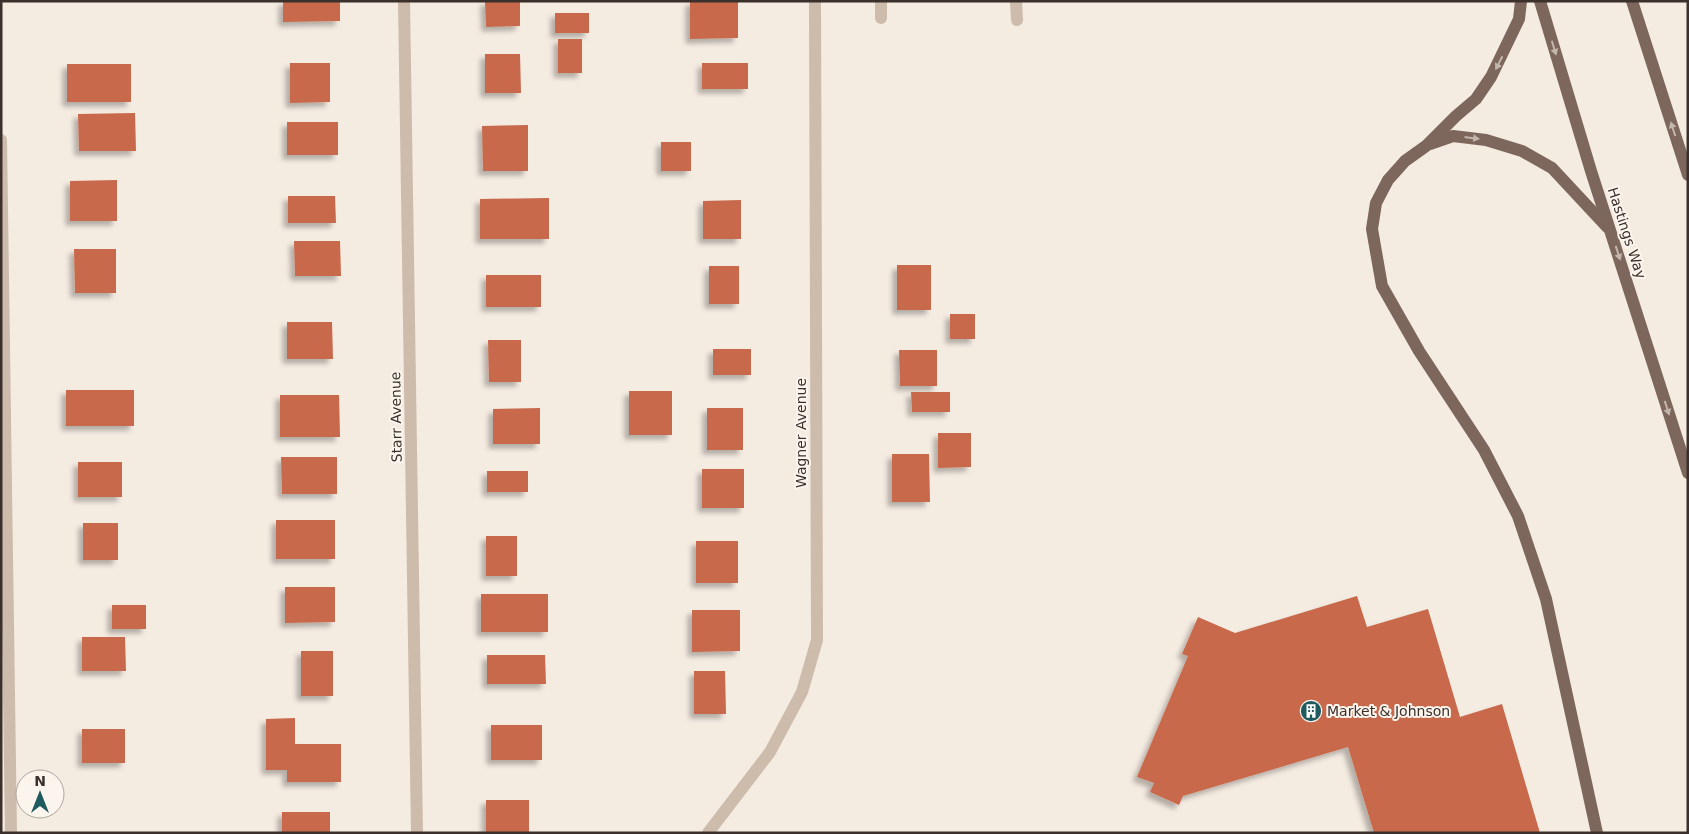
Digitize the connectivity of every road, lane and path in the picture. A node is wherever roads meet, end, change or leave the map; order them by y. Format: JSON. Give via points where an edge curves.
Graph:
{"nodes":[{"id":1,"x":404,"y":1,"type":"edge"},
{"id":2,"x":815,"y":1,"type":"edge"},
{"id":3,"x":881,"y":1,"type":"edge"},
{"id":4,"x":1016,"y":1,"type":"edge"},
{"id":5,"x":1521,"y":1,"type":"edge"},
{"id":6,"x":1540,"y":1,"type":"edge"},
{"id":7,"x":1632,"y":1,"type":"edge"},
{"id":8,"x":881,"y":18,"type":"dead end"},
{"id":9,"x":1016,"y":20,"type":"dead end"},
{"id":10,"x":1,"y":140,"type":"edge"},
{"id":11,"x":1426,"y":146,"type":"junction"},
{"id":12,"x":1688,"y":175,"type":"edge"},
{"id":13,"x":1610,"y":229,"type":"junction"},
{"id":14,"x":1688,"y":473,"type":"edge"},
{"id":15,"x":11,"y":833,"type":"edge"},
{"id":16,"x":417,"y":833,"type":"edge"},
{"id":17,"x":708,"y":833,"type":"edge"},
{"id":18,"x":1597,"y":833,"type":"edge"}],
"edges":[{"from":1,"to":16,"type":"street","name":"Starr Avenue"},
{"from":2,"to":17,"type":"street","name":"Wagner Avenue","via":[[816,640],[802,692],[770,752]]},
{"from":3,"to":8,"type":"street"},
{"from":4,"to":9,"type":"street"},
{"from":5,"to":11,"type":"main road","one_way":true,"via":[[1519,20],[1491,77],[1476,99]]},
{"from":6,"to":13,"type":"main road","name":"Hastings Way","one_way":true},
{"from":12,"to":7,"type":"main road","one_way":true},
{"from":10,"to":15,"type":"street"},
{"from":11,"to":13,"type":"main road","one_way":true,"via":[[1453,136],[1486,140],[1522,151],[1552,168]]},
{"from":11,"to":18,"type":"main road","via":[[1405,161],[1388,180],[1376,203],[1372,229],[1382,286],[1419,351],[1484,450],[1518,516],[1546,599]]},
{"from":13,"to":14,"type":"main road","name":"Hastings Way","one_way":true}]}
